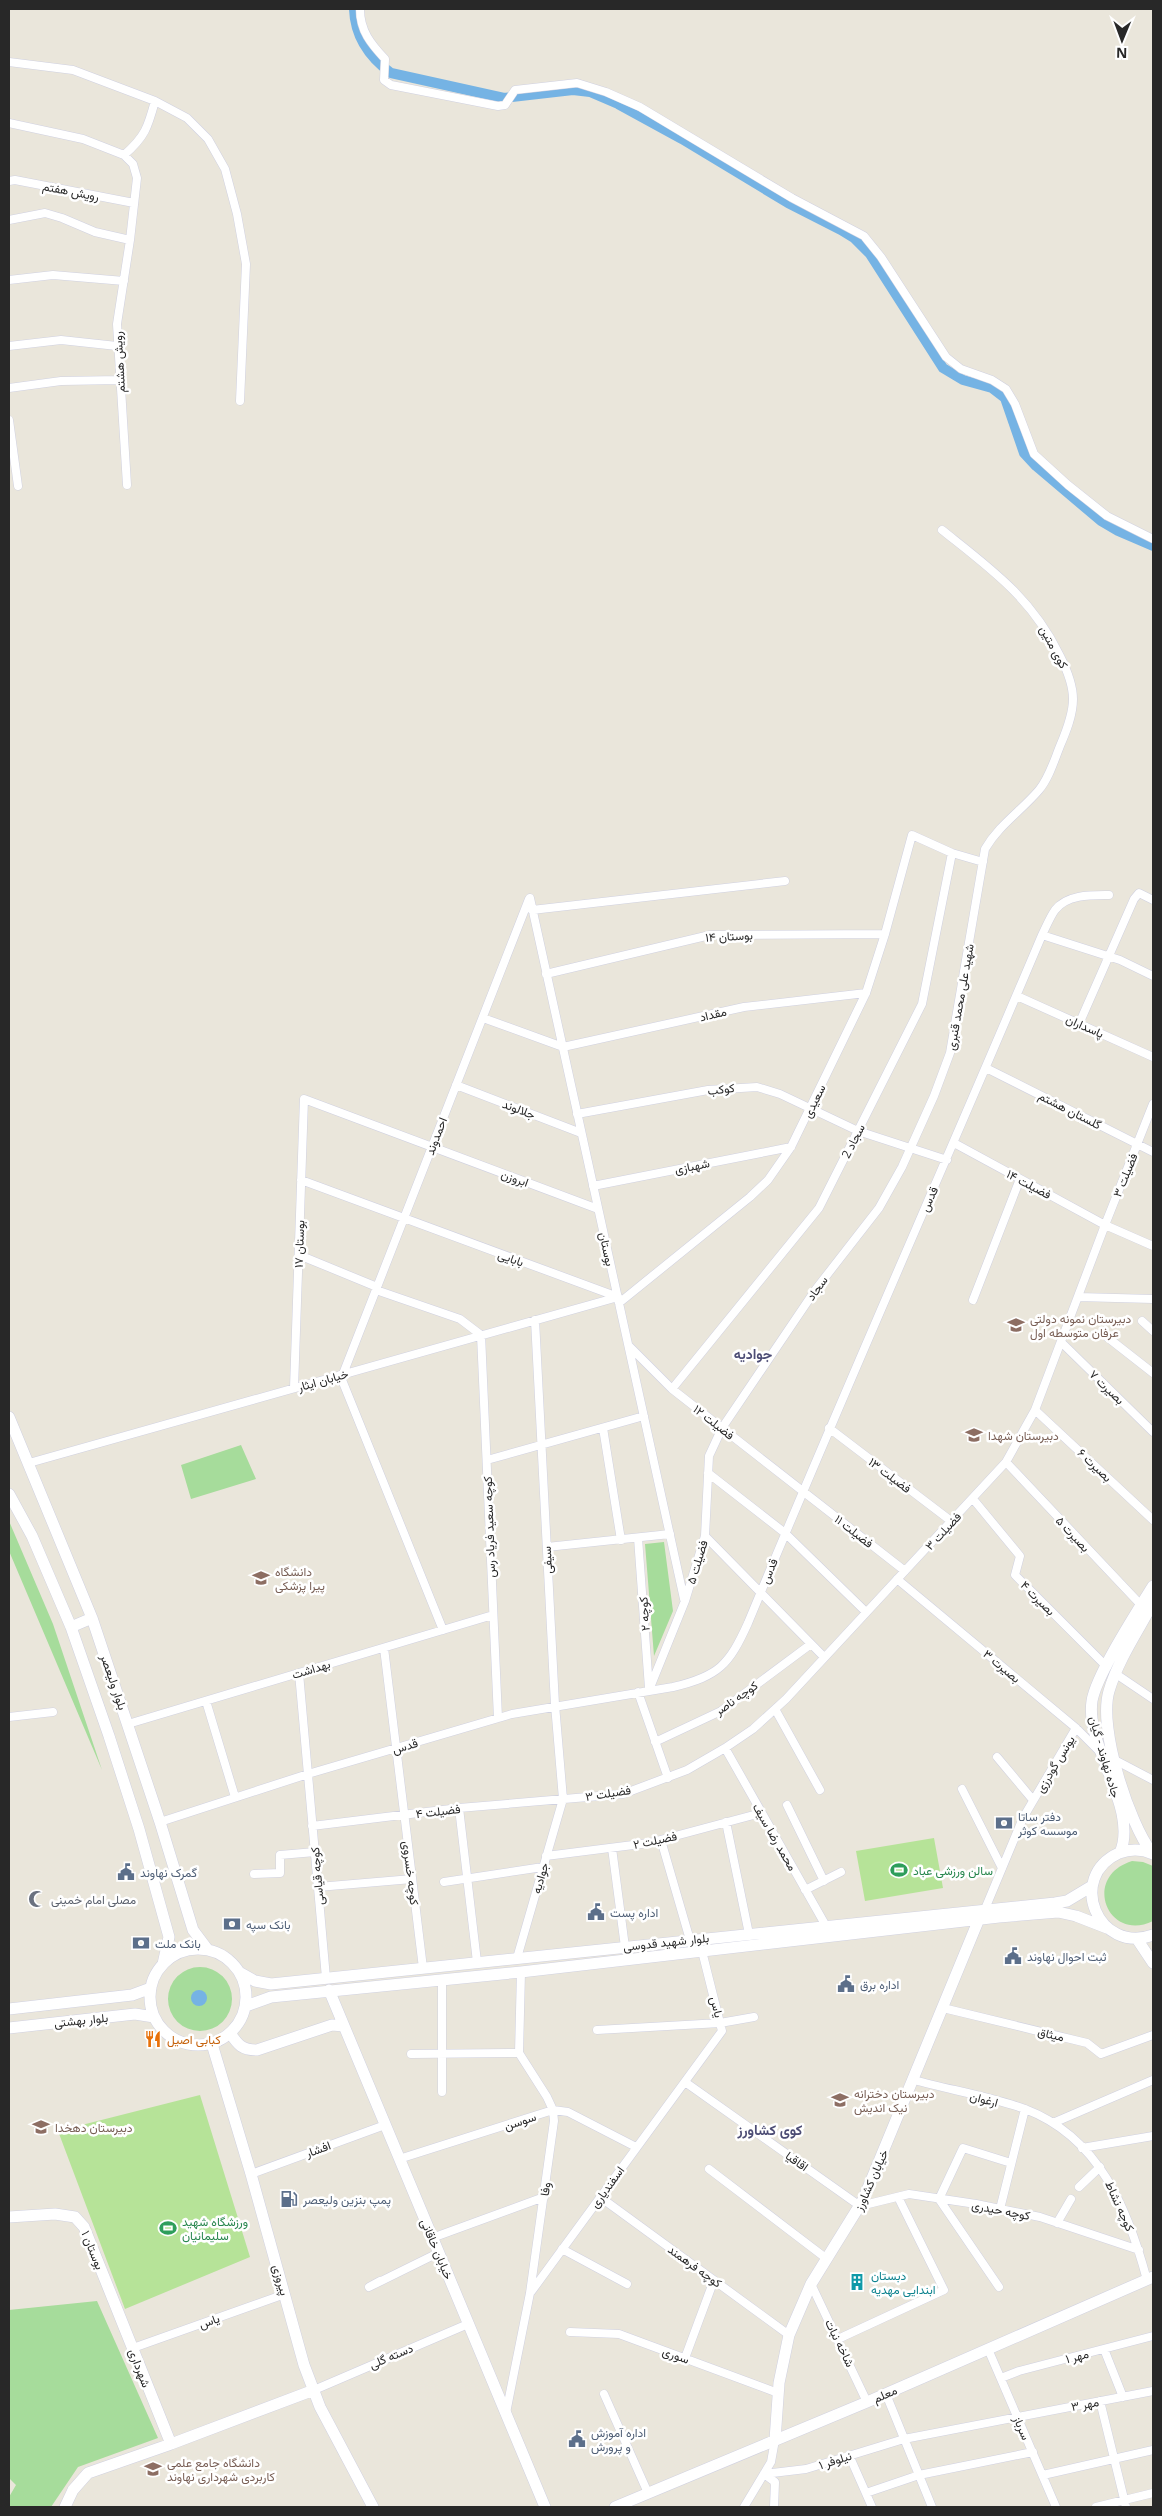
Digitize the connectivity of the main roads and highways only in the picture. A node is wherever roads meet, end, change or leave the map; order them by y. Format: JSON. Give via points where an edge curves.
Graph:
{"nodes":[{"id":1,"x":9,"y":1417,"type":"edge"},
{"id":2,"x":9,"y":1494,"type":"edge"},
{"id":3,"x":1153,"y":1586,"type":"edge"},
{"id":4,"x":1153,"y":1603,"type":"edge"},
{"id":5,"x":92,"y":1618,"type":"junction"},
{"id":6,"x":71,"y":1627,"type":"junction"},
{"id":7,"x":1111,"y":1670,"type":"junction"},
{"id":8,"x":1109,"y":1757,"type":"junction"},
{"id":9,"x":1120,"y":1853,"type":"junction"},
{"id":10,"x":1153,"y":1853,"type":"edge"},
{"id":11,"x":1092,"y":1886,"type":"junction"},
{"id":12,"x":982,"y":1914,"type":"junction"},
{"id":13,"x":1107,"y":1928,"type":"junction"},
{"id":14,"x":1153,"y":1935,"type":"edge"},
{"id":15,"x":1137,"y":1939,"type":"junction"},
{"id":16,"x":208,"y":1950,"type":"junction"},
{"id":17,"x":1153,"y":1963,"type":"edge"},
{"id":18,"x":164,"y":1964,"type":"junction"},
{"id":19,"x":239,"y":1972,"type":"junction"},
{"id":20,"x":151,"y":1988,"type":"junction"},
{"id":21,"x":328,"y":1990,"type":"junction"},
{"id":22,"x":246,"y":2006,"type":"junction"},
{"id":23,"x":9,"y":2009,"type":"edge"},
{"id":24,"x":154,"y":2017,"type":"junction"},
{"id":25,"x":344,"y":2026,"type":"junction"},
{"id":26,"x":9,"y":2028,"type":"edge"},
{"id":27,"x":230,"y":2033,"type":"junction"},
{"id":28,"x":212,"y":2044,"type":"junction"},
{"id":29,"x":9,"y":2217,"type":"edge"},
{"id":30,"x":1150,"y":2278,"type":"edge"},
{"id":31,"x":110,"y":2292,"type":"joint"},
{"id":32,"x":314,"y":2390,"type":"junction"},
{"id":33,"x":775,"y":2440,"type":"junction"},
{"id":34,"x":170,"y":2444,"type":"junction"},
{"id":35,"x":66,"y":2507,"type":"edge"},
{"id":36,"x":373,"y":2507,"type":"edge"},
{"id":37,"x":545,"y":2507,"type":"edge"},
{"id":38,"x":614,"y":2507,"type":"edge"}],
"edges":[{"from":1,"to":5,"type":"main road","name":"بلوار ولیعصر"},
{"from":2,"to":6,"type":"main road","name":"بلوار ولیعصر","via":[[32,1536]]},
{"from":3,"to":7,"type":"main road","name":"جاده نهاوند - گیان"},
{"from":4,"to":7,"type":"main road","name":"جاده نهاوند - گیان"},
{"from":5,"to":6,"type":"main road"},
{"from":5,"to":16,"type":"main road","name":"بلوار ولیعصر","via":[[193,1930]]},
{"from":6,"to":18,"type":"main road","name":"بلوار ولیعصر","via":[[138,1829],[169,1937]]},
{"from":7,"to":8,"type":"main road","name":"جاده نهاوند - گیان","via":[[1092,1702],[1094,1721]]},
{"from":8,"to":9,"type":"main road","name":"جاده نهاوند - گیان","via":[[1126,1831]]},
{"from":8,"to":10,"type":"main road","name":"جاده نهاوند - گیان","via":[[1137,1830]]},
{"from":9,"to":10,"type":"main road","via":[[1136,1850]]},
{"from":9,"to":11,"type":"main road","via":[[1103,1864]]},
{"from":11,"to":12,"type":"main road","name":"بلوار شهید قدوسی","via":[[1067,1901]]},
{"from":11,"to":13,"type":"main road","via":[[1092,1902],[1097,1916]]},
{"from":12,"to":13,"type":"main road","name":"بلوار شهید قدوسی","via":[[1058,1912]]},
{"from":12,"to":19,"type":"main road","name":"بلوار شهید قدوسی","via":[[826,1926],[271,1984],[255,1981]]},
{"from":12,"to":21,"type":"main road","name":"بلوار شهید قدوسی","via":[[702,1951]]},
{"from":12,"to":33,"type":"main road","name":"خیابان کشاورز","via":[[860,2206],[811,2284],[789,2334],[778,2393]]},
{"from":13,"to":15,"type":"main road","name":"بلوار شهید قدوسی","via":[[1116,1934]]},
{"from":14,"to":15,"type":"main road"},
{"from":15,"to":17,"type":"main road"},
{"from":16,"to":18,"type":"main road","via":[[184,1951]]},
{"from":16,"to":19,"type":"main road","via":[[220,1954]]},
{"from":18,"to":20,"type":"main road","via":[[155,1975]]},
{"from":19,"to":22,"type":"main road","via":[[244,1982]]},
{"from":20,"to":23,"type":"main road","name":"بلوار بهشتی","via":[[132,1995]]},
{"from":20,"to":24,"type":"main road","via":[[150,2003]]},
{"from":21,"to":22,"type":"main road","name":"بلوار شهید قدوسی","via":[[271,1997]]},
{"from":21,"to":25,"type":"main road","name":"خیابان خاقانی"},
{"from":22,"to":27,"type":"main road","via":[[243,2016]]},
{"from":24,"to":26,"type":"main road","name":"بلوار بهشتی","via":[[135,2014]]},
{"from":24,"to":28,"type":"main road","via":[[161,2028],[178,2040],[198,2045]]},
{"from":25,"to":27,"type":"main road","via":[[332,2025],[256,2050],[246,2050],[238,2045]]},
{"from":25,"to":37,"type":"main road","name":"خیابان خاقانی"},
{"from":27,"to":28,"type":"main road"},
{"from":28,"to":32,"type":"main road","name":"پیروزی","via":[[304,2365]]},
{"from":29,"to":31,"type":"main road","name":"بوستان ۱","via":[[55,2214],[75,2217],[84,2227]]},
{"from":30,"to":33,"type":"main road","name":"معلم"},
{"from":31,"to":34,"type":"main road","name":"شهرداری"},
{"from":32,"to":34,"type":"main road"},
{"from":32,"to":36,"type":"main road","name":"پیروزی"},
{"from":33,"to":38,"type":"main road","name":"معلم"},
{"from":34,"to":35,"type":"main road","via":[[88,2473],[73,2490]]}]}
